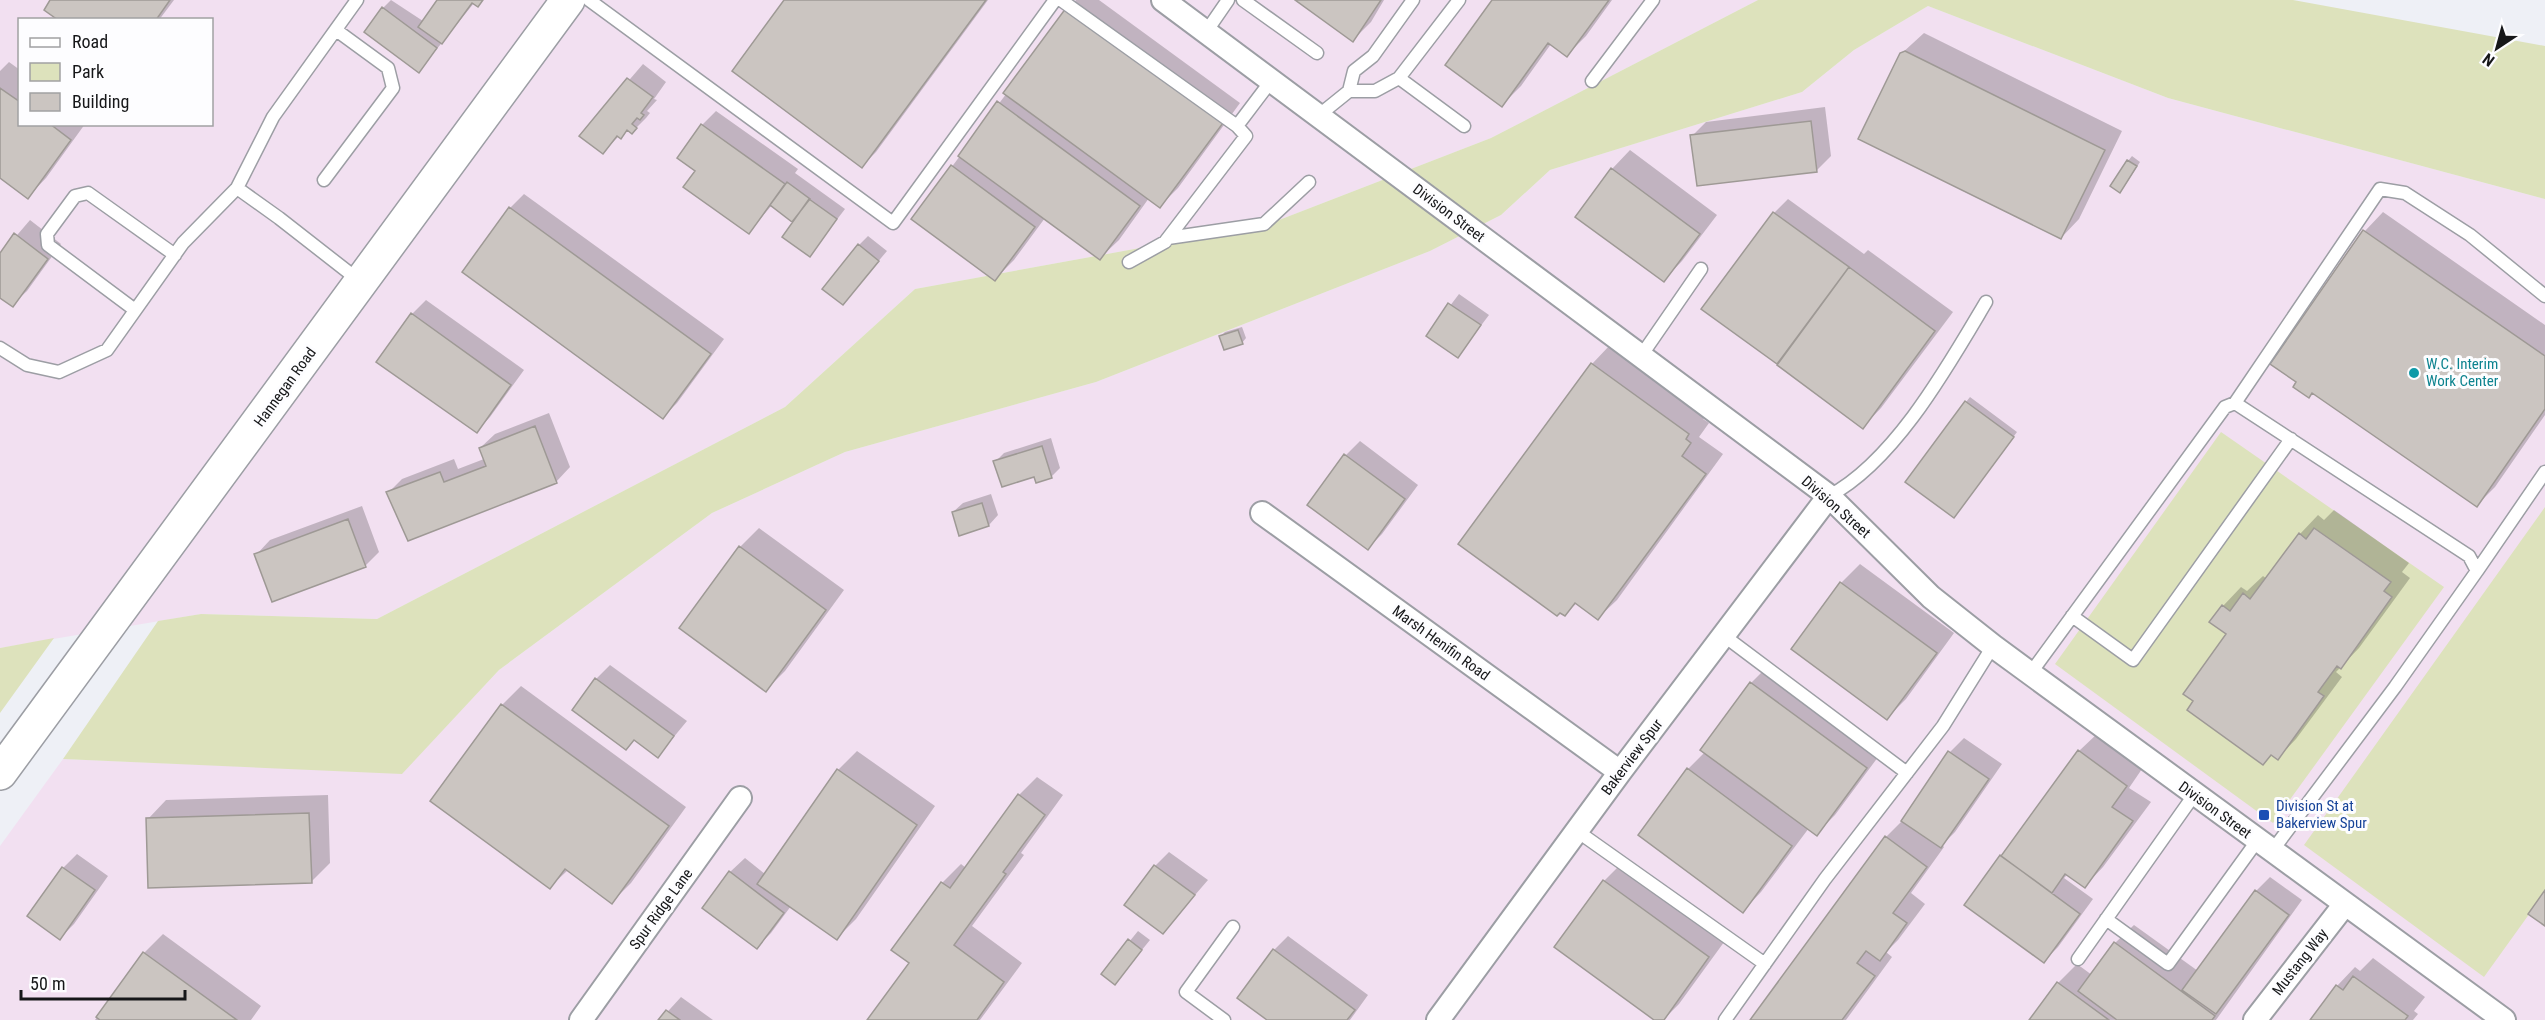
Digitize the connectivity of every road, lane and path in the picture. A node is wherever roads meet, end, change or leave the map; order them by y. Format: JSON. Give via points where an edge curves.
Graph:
{"nodes":[{"id":1,"x":357,"y":0,"type":"edge"},
{"id":2,"x":568,"y":0,"type":"edge"},
{"id":3,"x":589,"y":0,"type":"edge"},
{"id":4,"x":1055,"y":0,"type":"edge"},
{"id":5,"x":1061,"y":0,"type":"edge"},
{"id":6,"x":1228,"y":0,"type":"edge"},
{"id":7,"x":1243,"y":0,"type":"edge"},
{"id":8,"x":1413,"y":0,"type":"edge"},
{"id":9,"x":1460,"y":0,"type":"edge"},
{"id":10,"x":1653,"y":0,"type":"edge"},
{"id":11,"x":1166,"y":1,"type":"edge"},
{"id":12,"x":336,"y":30,"type":"junction"},
{"id":13,"x":1206,"y":32,"type":"junction"},
{"id":14,"x":1317,"y":53,"type":"dead end"},
{"id":15,"x":1400,"y":78,"type":"junction"},
{"id":16,"x":1271,"y":81,"type":"junction"},
{"id":17,"x":1592,"y":81,"type":"dead end"},
{"id":18,"x":1349,"y":91,"type":"junction"},
{"id":19,"x":1318,"y":116,"type":"junction"},
{"id":20,"x":1237,"y":126,"type":"junction"},
{"id":21,"x":1464,"y":126,"type":"dead end"},
{"id":22,"x":324,"y":180,"type":"dead end"},
{"id":23,"x":1309,"y":182,"type":"dead end"},
{"id":24,"x":237,"y":188,"type":"junction"},
{"id":25,"x":1168,"y":238,"type":"junction"},
{"id":26,"x":175,"y":255,"type":"junction"},
{"id":27,"x":1129,"y":262,"type":"dead end"},
{"id":28,"x":1701,"y":269,"type":"dead end"},
{"id":29,"x":362,"y":283,"type":"junction"},
{"id":30,"x":2545,"y":296,"type":"edge"},
{"id":31,"x":1986,"y":302,"type":"dead end"},
{"id":32,"x":135,"y":310,"type":"junction"},
{"id":33,"x":0,"y":348,"type":"edge"},
{"id":34,"x":1641,"y":356,"type":"junction"},
{"id":35,"x":2235,"y":403,"type":"junction"},
{"id":36,"x":2291,"y":440,"type":"junction"},
{"id":37,"x":2545,"y":472,"type":"edge"},
{"id":38,"x":1829,"y":496,"type":"junction"},
{"id":39,"x":1262,"y":513,"type":"dead end"},
{"id":40,"x":2477,"y":571,"type":"junction"},
{"id":41,"x":2072,"y":616,"type":"junction"},
{"id":42,"x":1723,"y":635,"type":"junction"},
{"id":43,"x":1993,"y":646,"type":"junction"},
{"id":44,"x":2030,"y":674,"type":"junction"},
{"id":45,"x":1620,"y":772,"type":"junction"},
{"id":46,"x":0,"y":773,"type":"edge"},
{"id":47,"x":1906,"y":773,"type":"junction"},
{"id":48,"x":2194,"y":795,"type":"junction"},
{"id":49,"x":740,"y":798,"type":"dead end"},
{"id":50,"x":1577,"y":831,"type":"junction"},
{"id":51,"x":2264,"y":846,"type":"junction"},
{"id":52,"x":2345,"y":904,"type":"junction"},
{"id":53,"x":2106,"y":919,"type":"junction"},
{"id":54,"x":1233,"y":927,"type":"dead end"},
{"id":55,"x":2078,"y":959,"type":"dead end"},
{"id":56,"x":1765,"y":964,"type":"junction"},
{"id":57,"x":581,"y":1020,"type":"edge"},
{"id":58,"x":1224,"y":1020,"type":"edge"},
{"id":59,"x":1438,"y":1020,"type":"edge"},
{"id":60,"x":1725,"y":1020,"type":"edge"},
{"id":61,"x":2255,"y":1020,"type":"edge"},
{"id":62,"x":2504,"y":1020,"type":"edge"}],
"edges":[{"from":1,"to":12,"type":"lane"},
{"from":2,"to":29,"type":"main road","name":"Hannegan Road"},
{"from":3,"to":4,"type":"lane","via":[[893,224]]},
{"from":5,"to":20,"type":"lane"},
{"from":6,"to":13,"type":"lane"},
{"from":7,"to":14,"type":"lane"},
{"from":8,"to":18,"type":"lane","via":[[1373,56],[1354,71]]},
{"from":9,"to":15,"type":"lane"},
{"from":10,"to":17,"type":"lane"},
{"from":11,"to":13,"type":"street","name":"Division Street"},
{"from":12,"to":22,"type":"lane","via":[[388,68],[393,88]]},
{"from":12,"to":24,"type":"lane","via":[[273,117]]},
{"from":13,"to":16,"type":"street","name":"Division Street"},
{"from":15,"to":18,"type":"lane","via":[[1375,91]]},
{"from":15,"to":21,"type":"lane"},
{"from":16,"to":19,"type":"street","name":"Division Street"},
{"from":16,"to":20,"type":"lane"},
{"from":18,"to":19,"type":"lane"},
{"from":19,"to":34,"type":"street","name":"Division Street"},
{"from":20,"to":25,"type":"lane","via":[[1246,136]]},
{"from":23,"to":25,"type":"lane","via":[[1264,224]]},
{"from":24,"to":26,"type":"lane"},
{"from":24,"to":29,"type":"lane"},
{"from":25,"to":27,"type":"lane"},
{"from":26,"to":32,"type":"lane"},
{"from":26,"to":32,"type":"lane","via":[[88,193],[75,196],[47,234],[48,245]]},
{"from":28,"to":34,"type":"lane"},
{"from":29,"to":46,"type":"main road","name":"Hannegan Road"},
{"from":30,"to":35,"type":"lane","via":[[2470,236],[2405,193],[2380,189]]},
{"from":31,"to":38,"type":"lane","via":[[1947,368],[1901,431],[1848,486]]},
{"from":32,"to":33,"type":"lane","via":[[107,350],[59,372],[27,365]]},
{"from":34,"to":38,"type":"street","name":"Division Street"},
{"from":35,"to":36,"type":"lane"},
{"from":35,"to":41,"type":"lane","via":[[2225,407]]},
{"from":36,"to":40,"type":"lane","via":[[2469,556]]},
{"from":36,"to":41,"type":"lane","via":[[2133,660]]},
{"from":37,"to":40,"type":"lane"},
{"from":38,"to":42,"type":"street","name":"Bakerview Spur"},
{"from":38,"to":43,"type":"street","name":"Division Street","via":[[1931,597]]},
{"from":39,"to":45,"type":"street","name":"Marsh Henifin Road"},
{"from":40,"to":51,"type":"lane","via":[[2395,687]]},
{"from":41,"to":44,"type":"lane"},
{"from":42,"to":45,"type":"street","name":"Bakerview Spur"},
{"from":42,"to":47,"type":"lane"},
{"from":43,"to":44,"type":"street","name":"Division Street"},
{"from":43,"to":47,"type":"lane","via":[[1943,726]]},
{"from":44,"to":48,"type":"street","name":"Division Street"},
{"from":45,"to":50,"type":"street","name":"Bakerview Spur"},
{"from":47,"to":56,"type":"lane"},
{"from":48,"to":51,"type":"street","name":"Division Street"},
{"from":48,"to":53,"type":"lane"},
{"from":49,"to":57,"type":"street","name":"Spur Ridge Lane"},
{"from":50,"to":56,"type":"lane"},
{"from":50,"to":59,"type":"street","name":"Bakerview Spur"},
{"from":51,"to":52,"type":"street","name":"Division Street"},
{"from":51,"to":53,"type":"lane","via":[[2168,964]]},
{"from":52,"to":61,"type":"street","name":"Mustang Way"},
{"from":52,"to":62,"type":"street","name":"Division Street"},
{"from":53,"to":55,"type":"lane"},
{"from":54,"to":58,"type":"lane","via":[[1186,992]]},
{"from":56,"to":60,"type":"lane"}]}
